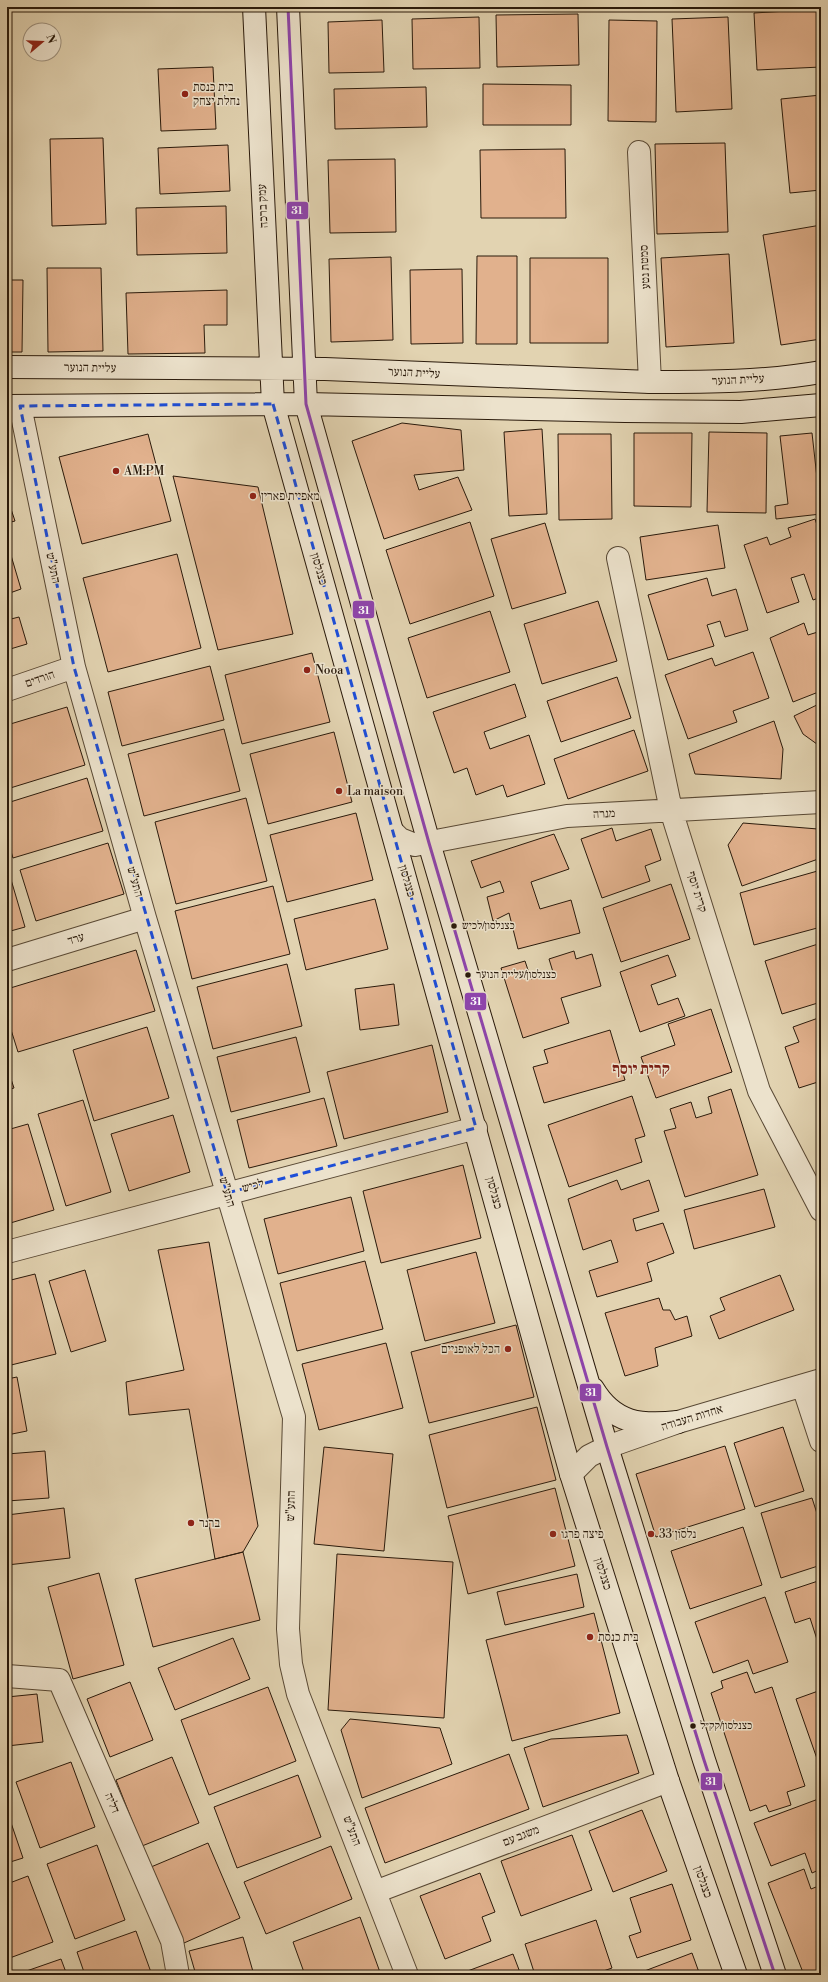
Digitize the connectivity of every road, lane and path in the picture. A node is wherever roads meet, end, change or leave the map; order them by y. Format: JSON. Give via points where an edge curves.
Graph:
{"nodes":[{"id":1,"x":254,"y":7,"type":"edge"},
{"id":2,"x":288,"y":7,"type":"edge"},
{"id":3,"x":639,"y":152,"type":"dead end"},
{"id":4,"x":7,"y":367,"type":"edge"},
{"id":5,"x":303,"y":368,"type":"junction"},
{"id":6,"x":270,"y":369,"type":"junction"},
{"id":7,"x":821,"y":372,"type":"edge"},
{"id":8,"x":650,"y":382,"type":"junction"},
{"id":9,"x":273,"y":404,"type":"junction"},
{"id":10,"x":306,"y":404,"type":"junction"},
{"id":11,"x":821,"y":405,"type":"edge"},
{"id":12,"x":13,"y":406,"type":"edge"},
{"id":13,"x":618,"y":558,"type":"dead end"},
{"id":14,"x":74,"y":667,"type":"junction"},
{"id":15,"x":7,"y":690,"type":"edge"},
{"id":16,"x":821,"y":802,"type":"edge"},
{"id":17,"x":671,"y":810,"type":"junction"},
{"id":18,"x":393,"y":832,"type":"junction"},
{"id":19,"x":429,"y":843,"type":"junction"},
{"id":20,"x":145,"y":918,"type":"junction"},
{"id":21,"x":7,"y":960,"type":"edge"},
{"id":22,"x":476,"y":1128,"type":"junction"},
{"id":23,"x":227,"y":1193,"type":"junction"},
{"id":24,"x":821,"y":1210,"type":"edge"},
{"id":25,"x":7,"y":1252,"type":"edge"},
{"id":26,"x":586,"y":1377,"type":"junction"},
{"id":27,"x":812,"y":1383,"type":"edge"},
{"id":28,"x":678,"y":1422,"type":"junction"},
{"id":29,"x":821,"y":1441,"type":"edge"},
{"id":30,"x":607,"y":1447,"type":"junction"},
{"id":31,"x":571,"y":1474,"type":"junction"},
{"id":32,"x":7,"y":1676,"type":"edge"},
{"id":33,"x":668,"y":1781,"type":"junction"},
{"id":34,"x":375,"y":1892,"type":"junction"},
{"id":35,"x":178,"y":1975,"type":"edge"},
{"id":36,"x":406,"y":1975,"type":"edge"},
{"id":37,"x":736,"y":1975,"type":"edge"},
{"id":38,"x":775,"y":1975,"type":"edge"}],
"edges":[{"from":1,"to":6,"type":"street","name":"עמק ברכה"},
{"from":2,"to":5,"type":"street"},
{"from":3,"to":8,"type":"street","name":"סמטת נטע"},
{"from":4,"to":6,"type":"street","name":"עליית הנוער"},
{"from":5,"to":6,"type":"street","name":"עליית הנוער"},
{"from":5,"to":8,"type":"street","name":"עליית הנוער"},
{"from":5,"to":10,"type":"street"},
{"from":6,"to":9,"type":"street","name":"עמק ברכה"},
{"from":7,"to":8,"type":"street","name":"עליית הנוער","via":[[787,377]]},
{"from":9,"to":10,"type":"street"},
{"from":9,"to":12,"type":"street"},
{"from":9,"to":18,"type":"street","name":"כצנלסון"},
{"from":10,"to":11,"type":"street","via":[[742,412]]},
{"from":10,"to":19,"type":"street"},
{"from":12,"to":14,"type":"street","name":"התע\"ש"},
{"from":13,"to":17,"type":"street","name":"קרית יוסף"},
{"from":14,"to":15,"type":"street","name":"הורדים"},
{"from":14,"to":20,"type":"street","name":"התע\"ש"},
{"from":16,"to":17,"type":"street","name":"מנרה"},
{"from":17,"to":19,"type":"street","name":"מנרה","via":[[567,816]]},
{"from":17,"to":24,"type":"street","name":"קרית יוסף","via":[[759,1091]]},
{"from":18,"to":19,"type":"street","name":"מנרה","via":[[415,845]]},
{"from":18,"to":22,"type":"street","name":"כצנלסון"},
{"from":19,"to":26,"type":"street"},
{"from":20,"to":21,"type":"street","name":"ערד"},
{"from":20,"to":23,"type":"street","name":"התע\"ש"},
{"from":22,"to":23,"type":"street","name":"לכיש"},
{"from":22,"to":31,"type":"street","name":"כצנלסון"},
{"from":23,"to":25,"type":"street","name":"לכיש"},
{"from":23,"to":34,"type":"street","name":"התע\"ש","via":[[294,1417],[288,1628],[291,1664],[298,1694]]},
{"from":26,"to":28,"type":"street","via":[[600,1399],[610,1410],[623,1418],[649,1424]]},
{"from":26,"to":30,"type":"street"},
{"from":27,"to":28,"type":"street","name":"אחדות העבודה"},
{"from":27,"to":29,"type":"street"},
{"from":28,"to":30,"type":"street","name":"אחדות העבודה"},
{"from":30,"to":31,"type":"street","name":"אחדות העבודה","via":[[589,1456]]},
{"from":30,"to":38,"type":"street","via":[[704,1760]]},
{"from":31,"to":33,"type":"street","name":"כצנלסון"},
{"from":32,"to":35,"type":"street","name":"דליה","via":[[59,1680],[172,1941]]},
{"from":33,"to":34,"type":"street","name":"משגב עם"},
{"from":33,"to":37,"type":"street","name":"כצנלסון"},
{"from":34,"to":36,"type":"street","name":"התע\"ש"}]}
